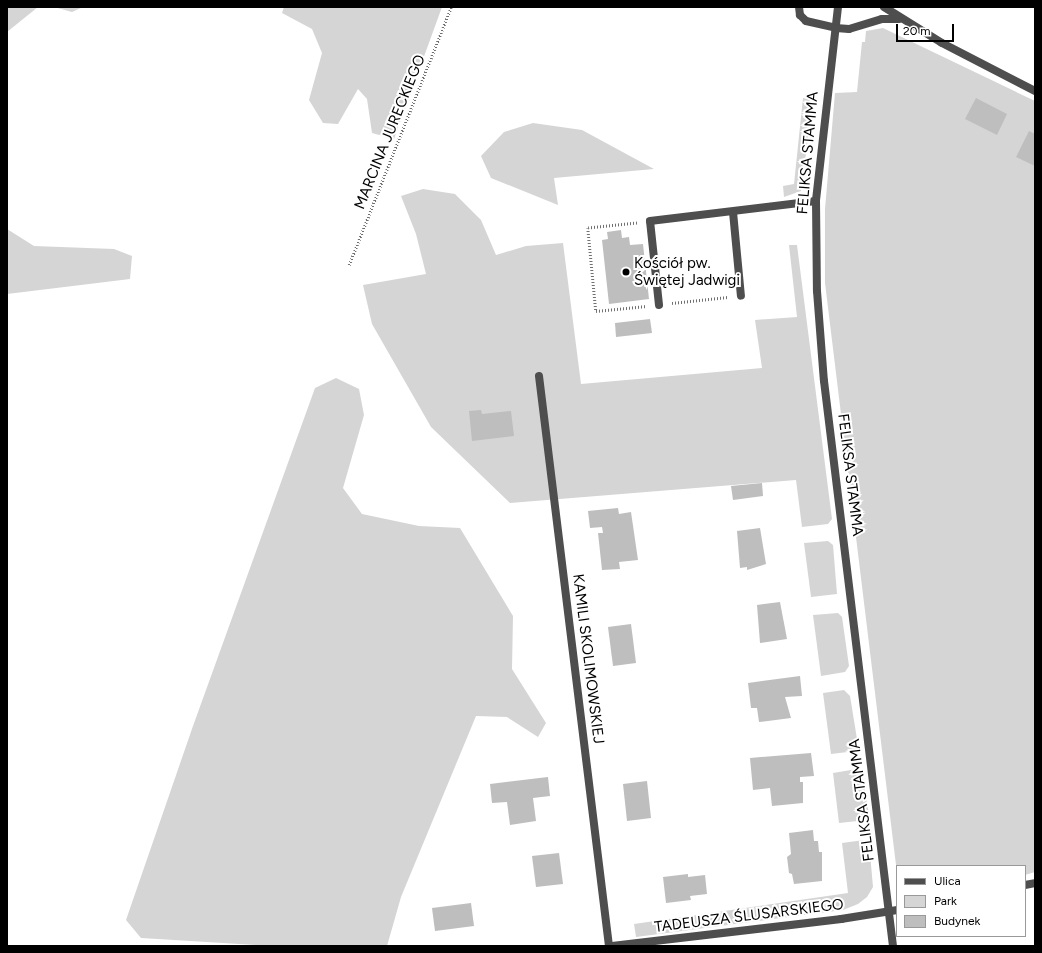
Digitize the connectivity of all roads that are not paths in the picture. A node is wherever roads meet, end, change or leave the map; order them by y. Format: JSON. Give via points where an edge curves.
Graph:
{"nodes":[{"id":1,"x":799,"y":7,"type":"edge"},
{"id":2,"x":838,"y":7,"type":"edge"},
{"id":3,"x":884,"y":7,"type":"edge"},
{"id":4,"x":899,"y":19,"type":"junction"},
{"id":5,"x":836,"y":28,"type":"junction"},
{"id":6,"x":1035,"y":91,"type":"edge"},
{"id":7,"x":816,"y":201,"type":"junction"},
{"id":8,"x":733,"y":212,"type":"junction"},
{"id":9,"x":741,"y":296,"type":"road end"},
{"id":10,"x":659,"y":305,"type":"road end"},
{"id":11,"x":538,"y":376,"type":"dead end"},
{"id":12,"x":893,"y":910,"type":"edge"},
{"id":13,"x":609,"y":946,"type":"edge"},
{"id":14,"x":612,"y":946,"type":"edge"},
{"id":15,"x":893,"y":946,"type":"edge"}],
"edges":[{"from":1,"to":5,"type":"street","via":[[800,15],[806,21]]},
{"from":2,"to":5,"type":"street","name":"FELIKSA STAMMA"},
{"from":3,"to":4,"type":"street"},
{"from":4,"to":5,"type":"street","via":[[882,19],[849,29]]},
{"from":4,"to":6,"type":"street"},
{"from":5,"to":7,"type":"street","name":"FELIKSA STAMMA"},
{"from":7,"to":8,"type":"street"},
{"from":7,"to":12,"type":"street","name":"FELIKSA STAMMA","via":[[816,291],[824,381]]},
{"from":8,"to":9,"type":"street"},
{"from":8,"to":10,"type":"street","via":[[650,221]]},
{"from":11,"to":13,"type":"street","name":"KAMILI SKOLIMOWSKIEJ"},
{"from":12,"to":14,"type":"street","name":"TADEUSZA ŚLUSARSKIEGO"},
{"from":12,"to":15,"type":"street","name":"FELIKSA STAMMA"}]}
